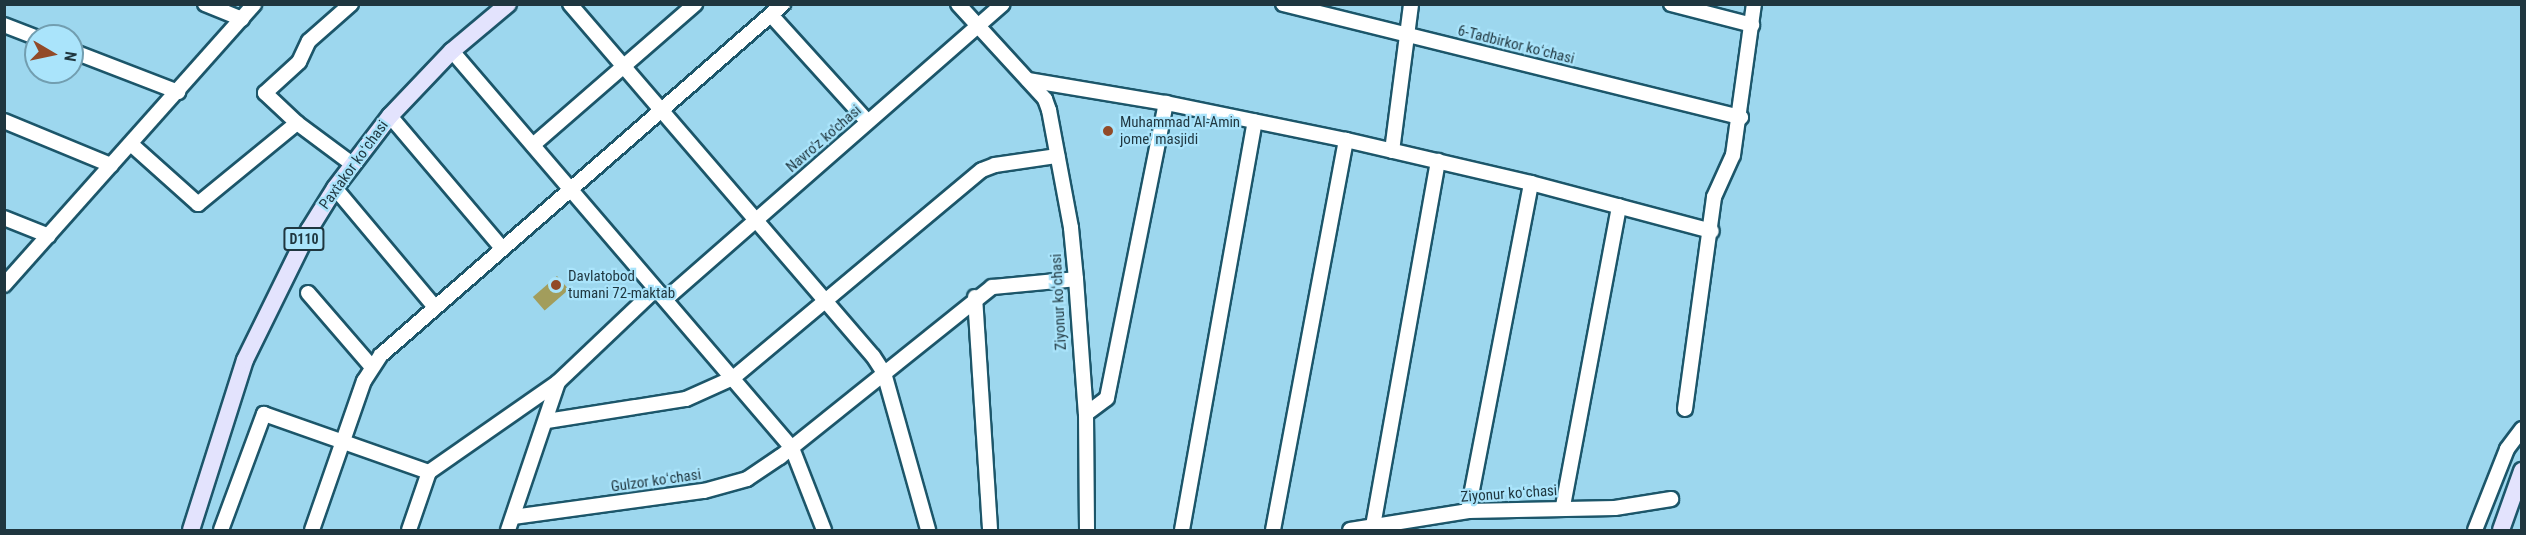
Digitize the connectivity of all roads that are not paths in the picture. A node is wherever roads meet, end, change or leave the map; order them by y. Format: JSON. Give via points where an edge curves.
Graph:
{"nodes":[{"id":1,"x":205,"y":4,"type":"edge"},
{"id":2,"x":254,"y":4,"type":"edge"},
{"id":3,"x":351,"y":4,"type":"edge"},
{"id":4,"x":508,"y":4,"type":"edge"},
{"id":5,"x":570,"y":4,"type":"edge"},
{"id":6,"x":695,"y":4,"type":"edge"},
{"id":7,"x":783,"y":4,"type":"edge"},
{"id":8,"x":958,"y":4,"type":"edge"},
{"id":9,"x":1004,"y":4,"type":"edge"},
{"id":10,"x":1282,"y":4,"type":"edge"},
{"id":11,"x":1411,"y":4,"type":"edge"},
{"id":12,"x":1671,"y":4,"type":"edge"},
{"id":13,"x":1754,"y":4,"type":"edge"},
{"id":14,"x":771,"y":15,"type":"junction"},
{"id":15,"x":242,"y":19,"type":"junction"},
{"id":16,"x":4,"y":25,"type":"edge"},
{"id":17,"x":1752,"y":25,"type":"junction"},
{"id":18,"x":978,"y":28,"type":"junction"},
{"id":19,"x":24,"y":32,"type":"edge"},
{"id":20,"x":1407,"y":36,"type":"junction"},
{"id":21,"x":452,"y":51,"type":"junction"},
{"id":22,"x":84,"y":56,"type":"edge"},
{"id":23,"x":624,"y":66,"type":"junction"},
{"id":24,"x":1028,"y":80,"type":"junction"},
{"id":25,"x":178,"y":92,"type":"junction"},
{"id":26,"x":1166,"y":103,"type":"junction"},
{"id":27,"x":664,"y":110,"type":"junction"},
{"id":28,"x":390,"y":116,"type":"junction"},
{"id":29,"x":1741,"y":117,"type":"junction"},
{"id":30,"x":1255,"y":121,"type":"junction"},
{"id":31,"x":4,"y":122,"type":"edge"},
{"id":32,"x":868,"y":122,"type":"junction"},
{"id":33,"x":297,"y":123,"type":"junction"},
{"id":34,"x":1346,"y":140,"type":"junction"},
{"id":35,"x":131,"y":144,"type":"junction"},
{"id":36,"x":533,"y":145,"type":"junction"},
{"id":37,"x":1392,"y":151,"type":"junction"},
{"id":38,"x":1057,"y":156,"type":"junction"},
{"id":39,"x":1438,"y":161,"type":"junction"},
{"id":40,"x":352,"y":164,"type":"junction"},
{"id":41,"x":111,"y":165,"type":"junction"},
{"id":42,"x":1531,"y":183,"type":"junction"},
{"id":43,"x":335,"y":188,"type":"junction"},
{"id":44,"x":570,"y":189,"type":"junction"},
{"id":45,"x":1619,"y":206,"type":"junction"},
{"id":46,"x":4,"y":218,"type":"edge"},
{"id":47,"x":758,"y":219,"type":"junction"},
{"id":48,"x":1712,"y":231,"type":"junction"},
{"id":49,"x":48,"y":236,"type":"junction"},
{"id":50,"x":502,"y":248,"type":"junction"},
{"id":51,"x":1076,"y":279,"type":"junction"},
{"id":52,"x":4,"y":285,"type":"edge"},
{"id":53,"x":309,"y":293,"type":"dead end"},
{"id":54,"x":661,"y":294,"type":"junction"},
{"id":55,"x":975,"y":297,"type":"junction"},
{"id":56,"x":828,"y":301,"type":"junction"},
{"id":57,"x":435,"y":308,"type":"junction"},
{"id":58,"x":371,"y":366,"type":"junction"},
{"id":59,"x":884,"y":373,"type":"junction"},
{"id":60,"x":733,"y":378,"type":"junction"},
{"id":61,"x":558,"y":382,"type":"junction"},
{"id":62,"x":1685,"y":409,"type":"dead end"},
{"id":63,"x":1086,"y":414,"type":"junction"},
{"id":64,"x":547,"y":421,"type":"junction"},
{"id":65,"x":2522,"y":429,"type":"edge"},
{"id":66,"x":343,"y":443,"type":"junction"},
{"id":67,"x":792,"y":448,"type":"junction"},
{"id":68,"x":2522,"y":471,"type":"edge"},
{"id":69,"x":429,"y":472,"type":"junction"},
{"id":70,"x":1671,"y":499,"type":"dead end"},
{"id":71,"x":1563,"y":506,"type":"junction"},
{"id":72,"x":1468,"y":511,"type":"junction"},
{"id":73,"x":511,"y":524,"type":"edge"},
{"id":74,"x":1373,"y":526,"type":"junction"},
{"id":75,"x":191,"y":531,"type":"edge"},
{"id":76,"x":221,"y":531,"type":"edge"},
{"id":77,"x":312,"y":531,"type":"edge"},
{"id":78,"x":409,"y":531,"type":"edge"},
{"id":79,"x":824,"y":531,"type":"edge"},
{"id":80,"x":928,"y":531,"type":"edge"},
{"id":81,"x":990,"y":531,"type":"edge"},
{"id":82,"x":1087,"y":531,"type":"edge"},
{"id":83,"x":1182,"y":531,"type":"edge"},
{"id":84,"x":1273,"y":531,"type":"edge"},
{"id":85,"x":1350,"y":531,"type":"edge"},
{"id":86,"x":2475,"y":531,"type":"edge"},
{"id":87,"x":2501,"y":531,"type":"edge"}],
"edges":[{"from":1,"to":15,"type":"street"},
{"from":2,"to":15,"type":"street"},
{"from":3,"to":33,"type":"street","via":[[309,41],[298,62],[265,93]]},
{"from":4,"to":21,"type":"main road","name":"Paxtakor koʻchasi","number":"D110"},
{"from":5,"to":23,"type":"street"},
{"from":6,"to":23,"type":"street"},
{"from":7,"to":14,"type":"street"},
{"from":8,"to":18,"type":"street","name":"Ziyonur koʻchasi"},
{"from":9,"to":18,"type":"street","name":"Navro'z ko'chasi"},
{"from":10,"to":20,"type":"street","name":"6-Tadbirkor koʻchasi"},
{"from":11,"to":20,"type":"street"},
{"from":12,"to":17,"type":"street"},
{"from":13,"to":17,"type":"street"},
{"from":14,"to":27,"type":"street"},
{"from":14,"to":32,"type":"street"},
{"from":15,"to":25,"type":"street"},
{"from":16,"to":19,"type":"street"},
{"from":17,"to":29,"type":"street"},
{"from":18,"to":24,"type":"street","name":"Ziyonur koʻchasi"},
{"from":18,"to":32,"type":"street","name":"Navro'z ko'chasi"},
{"from":20,"to":29,"type":"street","name":"6-Tadbirkor koʻchasi"},
{"from":20,"to":37,"type":"street"},
{"from":21,"to":28,"type":"main road","name":"Paxtakor koʻchasi","number":"D110"},
{"from":21,"to":36,"type":"street"},
{"from":22,"to":25,"type":"street"},
{"from":23,"to":27,"type":"street"},
{"from":23,"to":36,"type":"street"},
{"from":24,"to":26,"type":"street"},
{"from":24,"to":38,"type":"street","name":"Ziyonur koʻchasi","via":[[1045,99]]},
{"from":25,"to":35,"type":"street"},
{"from":26,"to":30,"type":"street"},
{"from":26,"to":63,"type":"street","via":[[1107,398]]},
{"from":27,"to":44,"type":"street"},
{"from":27,"to":47,"type":"street"},
{"from":28,"to":40,"type":"main road","name":"Paxtakor koʻchasi","number":"D110"},
{"from":28,"to":50,"type":"street"},
{"from":29,"to":48,"type":"street","via":[[1734,155],[1714,197]]},
{"from":30,"to":34,"type":"street"},
{"from":30,"to":83,"type":"street"},
{"from":31,"to":41,"type":"street"},
{"from":32,"to":47,"type":"street","name":"Navro'z ko'chasi"},
{"from":33,"to":35,"type":"street","via":[[198,204]]},
{"from":33,"to":40,"type":"street"},
{"from":34,"to":37,"type":"street"},
{"from":34,"to":84,"type":"street"},
{"from":35,"to":41,"type":"street"},
{"from":36,"to":44,"type":"street"},
{"from":37,"to":39,"type":"street"},
{"from":38,"to":51,"type":"street","name":"Ziyonur koʻchasi"},
{"from":38,"to":56,"type":"street","via":[[982,170]]},
{"from":39,"to":42,"type":"street"},
{"from":39,"to":74,"type":"street"},
{"from":40,"to":43,"type":"main road","name":"Paxtakor koʻchasi","number":"D110"},
{"from":41,"to":49,"type":"street"},
{"from":42,"to":45,"type":"street"},
{"from":42,"to":72,"type":"street"},
{"from":43,"to":57,"type":"street"},
{"from":43,"to":75,"type":"main road","name":"Paxtakor koʻchasi","number":"D110","via":[[285,273],[245,360]]},
{"from":44,"to":50,"type":"street"},
{"from":44,"to":54,"type":"street"},
{"from":45,"to":48,"type":"street"},
{"from":45,"to":71,"type":"street"},
{"from":46,"to":49,"type":"street"},
{"from":47,"to":54,"type":"street","name":"Navro'z ko'chasi"},
{"from":47,"to":56,"type":"street"},
{"from":48,"to":62,"type":"street"},
{"from":49,"to":52,"type":"street"},
{"from":50,"to":57,"type":"street"},
{"from":51,"to":55,"type":"street","name":"Gulzor koʻchasi","via":[[1007,283]]},
{"from":51,"to":63,"type":"street","name":"Ziyonur koʻchasi"},
{"from":53,"to":58,"type":"street"},
{"from":54,"to":60,"type":"street"},
{"from":54,"to":61,"type":"street","name":"Navro'z ko'chasi"},
{"from":55,"to":59,"type":"street","name":"Gulzor koʻchasi"},
{"from":55,"to":81,"type":"street"},
{"from":56,"to":59,"type":"street"},
{"from":56,"to":60,"type":"street"},
{"from":57,"to":58,"type":"street"},
{"from":58,"to":66,"type":"street"},
{"from":59,"to":67,"type":"street","name":"Gulzor koʻchasi"},
{"from":59,"to":80,"type":"street"},
{"from":60,"to":64,"type":"street","via":[[673,402]]},
{"from":60,"to":67,"type":"street"},
{"from":61,"to":64,"type":"street","name":"Gulzor koʻchasi"},
{"from":61,"to":69,"type":"street","name":"Navro'z ko'chasi"},
{"from":63,"to":82,"type":"street","name":"Ziyonur koʻchasi"},
{"from":64,"to":73,"type":"street","name":"Gulzor koʻchasi"},
{"from":65,"to":86,"type":"street","via":[[2507,449]]},
{"from":66,"to":69,"type":"street"},
{"from":66,"to":76,"type":"street","via":[[264,414]]},
{"from":66,"to":77,"type":"street"},
{"from":67,"to":73,"type":"street","name":"Gulzor koʻchasi","via":[[766,467],[725,487]]},
{"from":67,"to":79,"type":"street"},
{"from":68,"to":87,"type":"main road"},
{"from":69,"to":78,"type":"street"},
{"from":70,"to":71,"type":"street","name":"Ziyonur koʻchasi","via":[[1615,508]]},
{"from":71,"to":72,"type":"street","name":"Ziyonur koʻchasi"},
{"from":72,"to":74,"type":"street","name":"Ziyonur koʻchasi"},
{"from":74,"to":85,"type":"street","name":"Ziyonur koʻchasi"}]}
